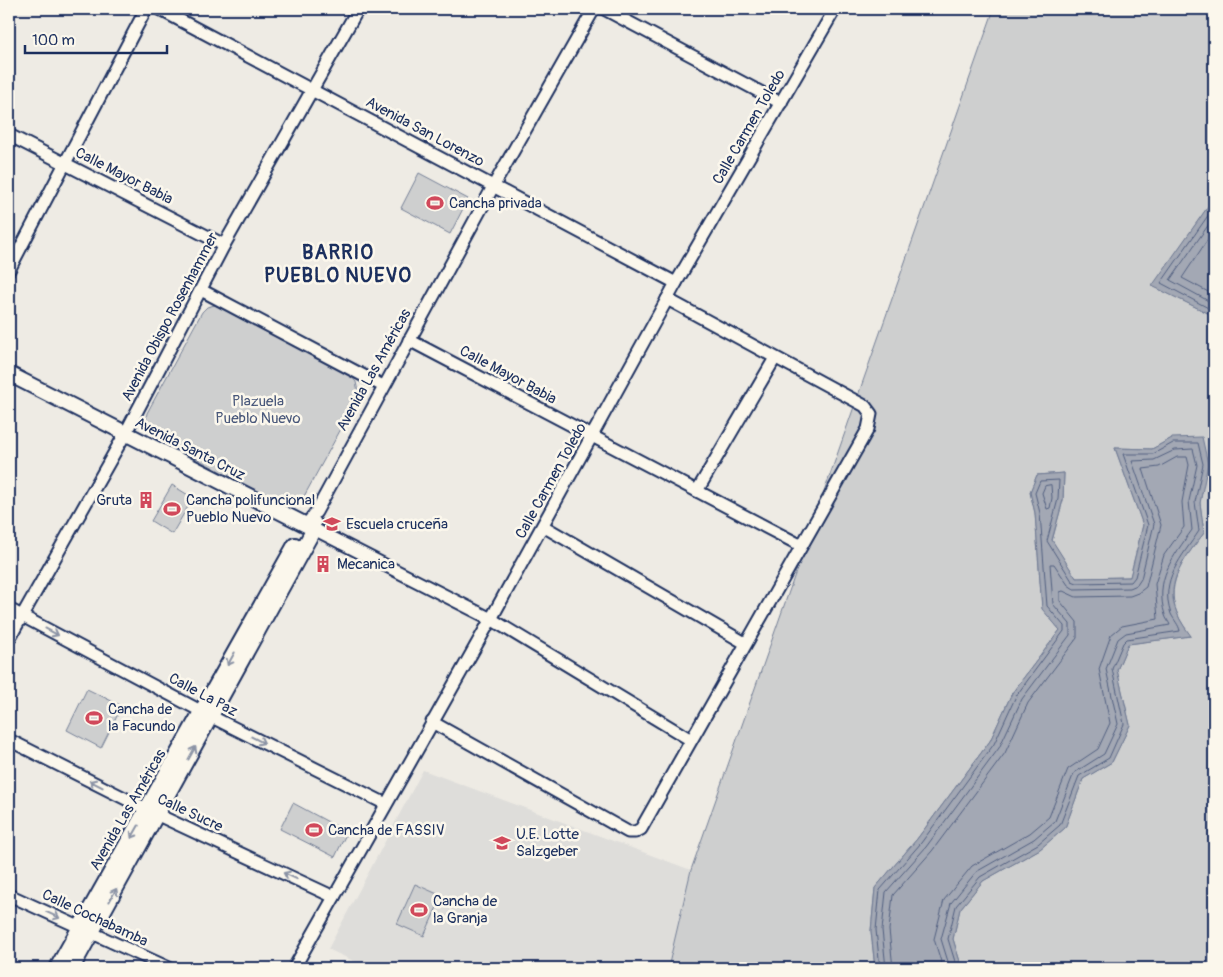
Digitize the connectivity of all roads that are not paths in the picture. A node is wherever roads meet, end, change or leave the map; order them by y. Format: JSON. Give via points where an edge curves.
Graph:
{"nodes":[{"id":1,"x":146,"y":9,"type":"edge"},
{"id":2,"x":160,"y":9,"type":"edge"},
{"id":3,"x":358,"y":9,"type":"edge"},
{"id":4,"x":594,"y":9,"type":"edge"},
{"id":5,"x":604,"y":9,"type":"edge"},
{"id":6,"x":835,"y":9,"type":"edge"},
{"id":7,"x":312,"y":89,"type":"junction"},
{"id":8,"x":780,"y":103,"type":"junction"},
{"id":9,"x":9,"y":135,"type":"edge"},
{"id":10,"x":66,"y":163,"type":"junction"},
{"id":11,"x":494,"y":185,"type":"junction"},
{"id":12,"x":224,"y":245,"type":"junction"},
{"id":13,"x":9,"y":270,"type":"edge"},
{"id":14,"x":676,"y":283,"type":"junction"},
{"id":15,"x":201,"y":290,"type":"junction"},
{"id":16,"x":667,"y":299,"type":"junction"},
{"id":17,"x":409,"y":340,"type":"junction"},
{"id":18,"x":775,"y":358,"type":"junction"},
{"id":19,"x":9,"y":374,"type":"edge"},
{"id":20,"x":383,"y":386,"type":"junction"},
{"id":21,"x":125,"y":434,"type":"junction"},
{"id":22,"x":593,"y":436,"type":"junction"},
{"id":23,"x":697,"y":491,"type":"junction"},
{"id":24,"x":543,"y":526,"type":"junction"},
{"id":25,"x":310,"y":527,"type":"junction"},
{"id":26,"x":800,"y":545,"type":"junction"},
{"id":27,"x":9,"y":609,"type":"edge"},
{"id":28,"x":22,"y":616,"type":"junction"},
{"id":29,"x":491,"y":619,"type":"junction"},
{"id":30,"x":9,"y":639,"type":"edge"},
{"id":31,"x":745,"y":643,"type":"junction"},
{"id":32,"x":207,"y":714,"type":"junction"},
{"id":33,"x":432,"y":722,"type":"junction"},
{"id":34,"x":9,"y":740,"type":"edge"},
{"id":35,"x":690,"y":740,"type":"junction"},
{"id":36,"x":386,"y":804,"type":"junction"},
{"id":37,"x":153,"y":812,"type":"junction"},
{"id":38,"x":9,"y":895,"type":"edge"},
{"id":39,"x":334,"y":897,"type":"junction"},
{"id":40,"x":85,"y":930,"type":"junction"},
{"id":41,"x":57,"y":968,"type":"edge"},
{"id":42,"x":72,"y":968,"type":"edge"},
{"id":43,"x":169,"y":968,"type":"edge"},
{"id":44,"x":294,"y":968,"type":"edge"}],
"edges":[{"from":1,"to":10,"type":"street"},
{"from":2,"to":7,"type":"street","name":"Avenida San Lorenzo"},
{"from":3,"to":7,"type":"street","name":"Avenida Obispo Rosenhammer"},
{"from":4,"to":11,"type":"street","name":"Avenida Las Américas"},
{"from":5,"to":8,"type":"street"},
{"from":6,"to":8,"type":"street","name":"Calle Carmen Toledo"},
{"from":7,"to":11,"type":"street","name":"Avenida San Lorenzo"},
{"from":7,"to":12,"type":"street","name":"Avenida Obispo Rosenhammer"},
{"from":8,"to":14,"type":"street","name":"Calle Carmen Toledo"},
{"from":9,"to":10,"type":"street","name":"Calle Mayor Babia"},
{"from":10,"to":12,"type":"street","name":"Calle Mayor Babia"},
{"from":10,"to":13,"type":"street"},
{"from":11,"to":14,"type":"street","name":"Avenida San Lorenzo"},
{"from":11,"to":17,"type":"street","name":"Avenida Las Américas"},
{"from":12,"to":15,"type":"street","name":"Avenida Obispo Rosenhammer"},
{"from":14,"to":16,"type":"street","name":"Calle Carmen Toledo"},
{"from":15,"to":20,"type":"street"},
{"from":15,"to":21,"type":"street","name":"Avenida Obispo Rosenhammer"},
{"from":16,"to":18,"type":"street"},
{"from":16,"to":22,"type":"street","name":"Calle Carmen Toledo"},
{"from":17,"to":20,"type":"street","name":"Avenida Las Américas"},
{"from":17,"to":22,"type":"street","name":"Calle Mayor Babia"},
{"from":18,"to":23,"type":"street"},
{"from":18,"to":26,"type":"street","via":[[865,406],[871,414],[868,429]]},
{"from":19,"to":21,"type":"main road","name":"Avenida Santa Cruz"},
{"from":20,"to":25,"type":"street","name":"Avenida Las Américas"},
{"from":21,"to":25,"type":"main road","name":"Avenida Santa Cruz"},
{"from":21,"to":28,"type":"street","name":"Avenida Obispo Rosenhammer"},
{"from":22,"to":23,"type":"street","name":"Calle Mayor Babia"},
{"from":22,"to":24,"type":"street","name":"Calle Carmen Toledo"},
{"from":23,"to":26,"type":"street","name":"Calle Mayor Babia"},
{"from":24,"to":29,"type":"street","name":"Calle Carmen Toledo"},
{"from":24,"to":31,"type":"street"},
{"from":25,"to":29,"type":"street","name":"Avenida Santa Cruz"},
{"from":25,"to":32,"type":"main road","name":"Avenida Las Américas"},
{"from":26,"to":31,"type":"street"},
{"from":27,"to":28,"type":"street","name":"Calle La Paz"},
{"from":28,"to":30,"type":"street","name":"Avenida Obispo Rosenhammer"},
{"from":28,"to":32,"type":"street","name":"Calle La Paz","one_way":true},
{"from":29,"to":33,"type":"street","name":"Calle Carmen Toledo"},
{"from":29,"to":35,"type":"street","name":"Avenida Santa Cruz"},
{"from":31,"to":35,"type":"street"},
{"from":32,"to":36,"type":"street","name":"Calle La Paz","one_way":true},
{"from":32,"to":37,"type":"main road","name":"Avenida Las Américas"},
{"from":33,"to":35,"type":"street","via":[[628,832],[641,829]]},
{"from":33,"to":36,"type":"street","name":"Calle Carmen Toledo"},
{"from":37,"to":34,"type":"street","name":"Calle Sucre","one_way":true},
{"from":36,"to":39,"type":"street","name":"Calle Carmen Toledo"},
{"from":39,"to":37,"type":"street","name":"Calle Sucre","one_way":true},
{"from":37,"to":40,"type":"main road","name":"Avenida Las Américas"},
{"from":38,"to":40,"type":"street","name":"Calle Cochabamba","one_way":true},
{"from":39,"to":44,"type":"street","name":"Calle Carmen Toledo"},
{"from":40,"to":41,"type":"main road","name":"Avenida Las Américas"},
{"from":40,"to":42,"type":"main road","name":"Avenida Las Américas"},
{"from":40,"to":43,"type":"street","name":"Calle Cochabamba"}]}
